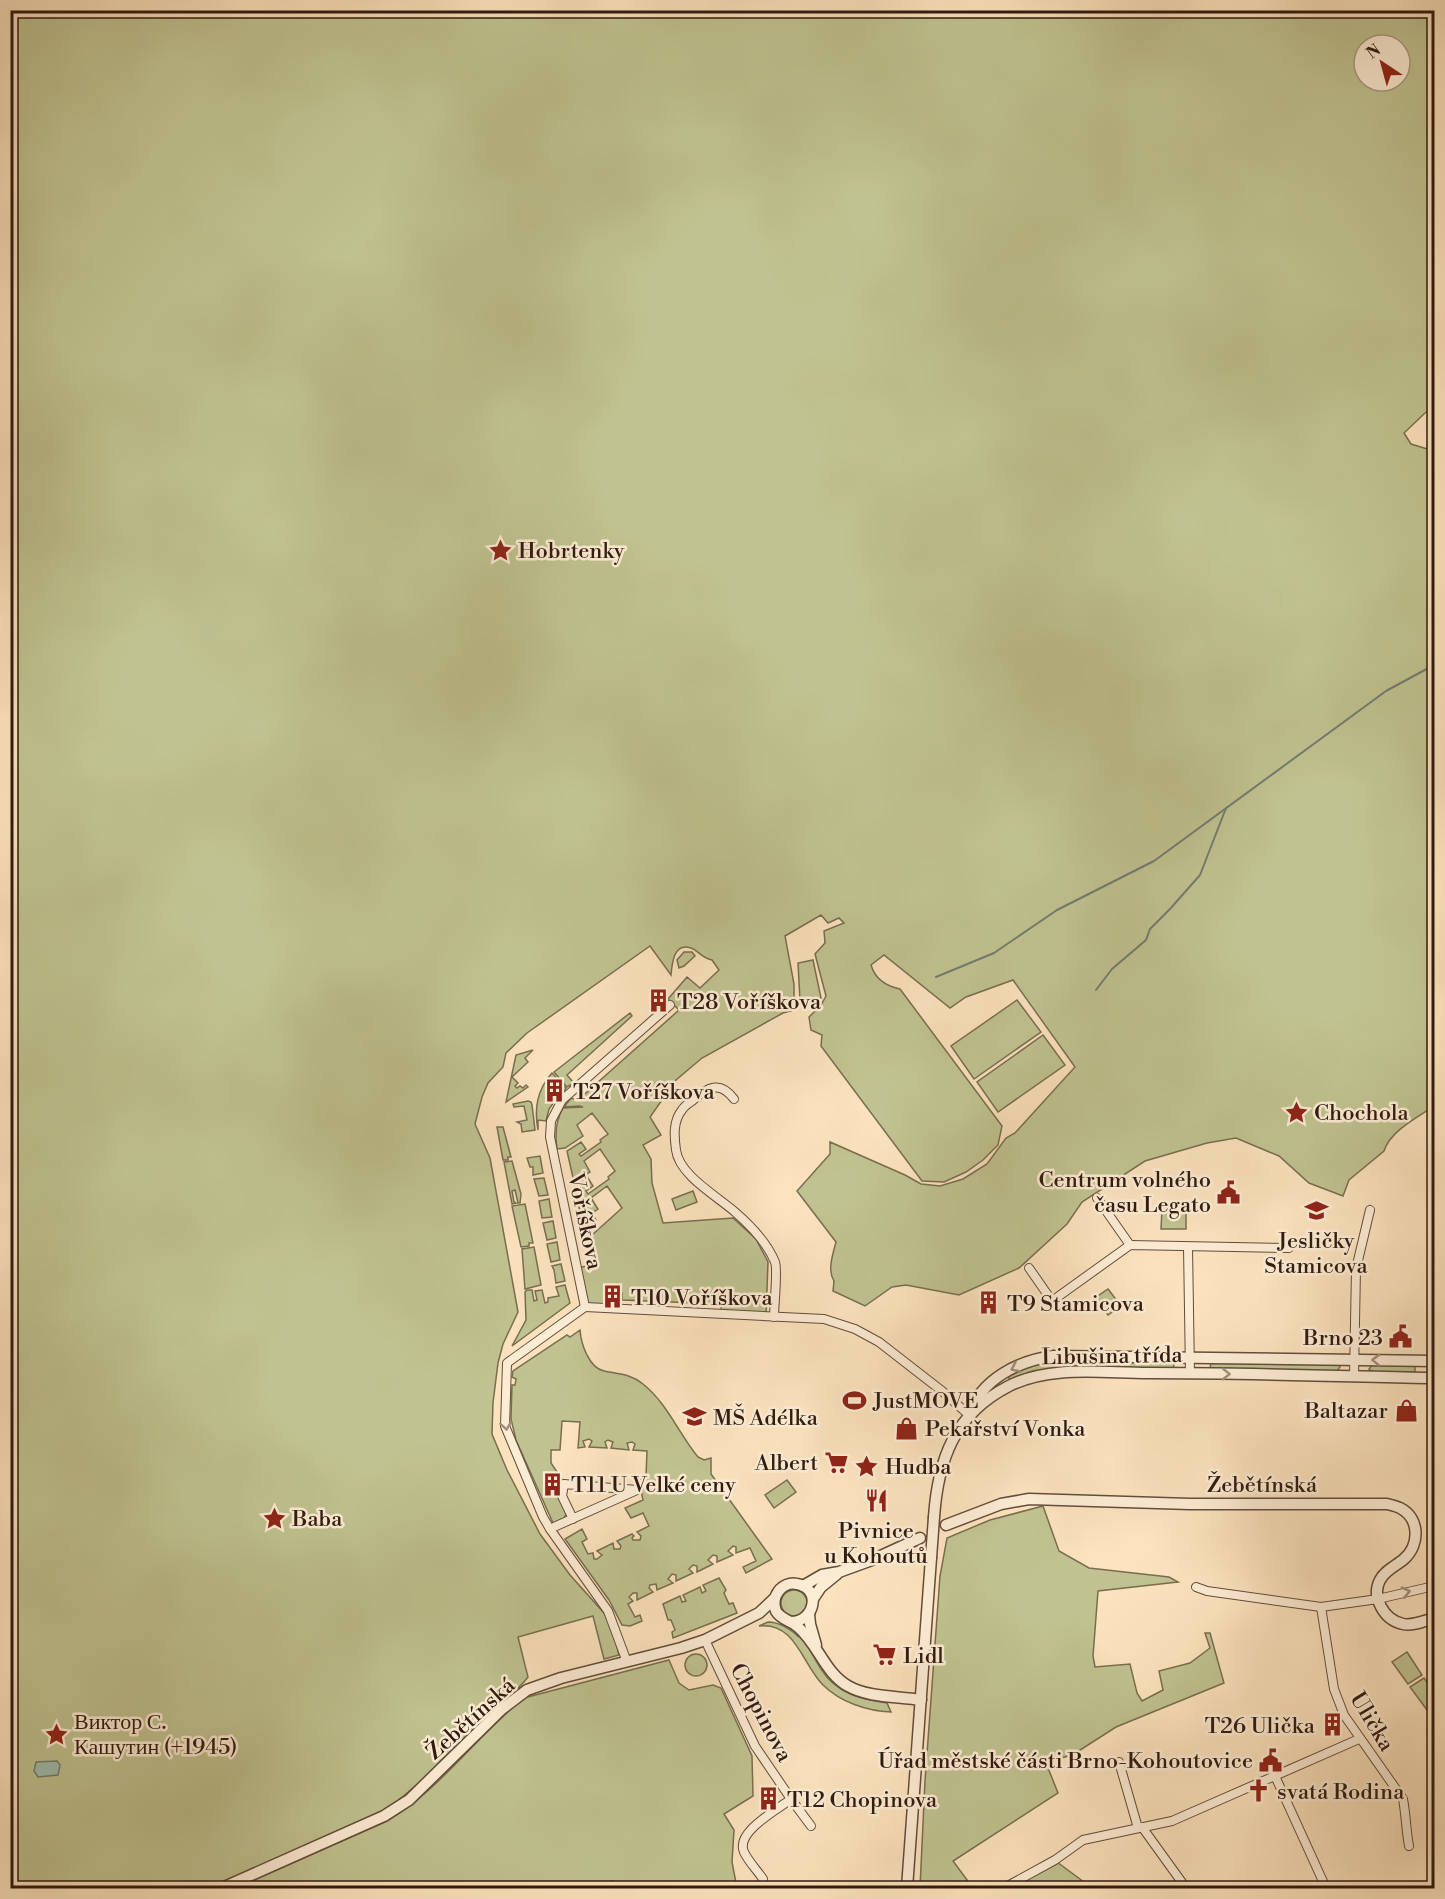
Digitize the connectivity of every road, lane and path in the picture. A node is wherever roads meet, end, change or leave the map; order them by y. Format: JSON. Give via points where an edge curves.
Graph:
{"nodes":[{"id":1,"x":670,"y":1005,"type":"dead end"},
{"id":2,"x":734,"y":1099,"type":"dead end"},
{"id":3,"x":1097,"y":1198,"type":"dead end"},
{"id":4,"x":1371,"y":1210,"type":"dead end"},
{"id":5,"x":1130,"y":1245,"type":"junction"},
{"id":6,"x":1188,"y":1247,"type":"junction"},
{"id":7,"x":1289,"y":1248,"type":"dead end"},
{"id":8,"x":1029,"y":1268,"type":"dead end"},
{"id":9,"x":585,"y":1307,"type":"junction"},
{"id":10,"x":774,"y":1317,"type":"junction"},
{"id":11,"x":1190,"y":1358,"type":"junction"},
{"id":12,"x":1354,"y":1360,"type":"junction"},
{"id":13,"x":1434,"y":1361,"type":"edge"},
{"id":14,"x":1190,"y":1373,"type":"junction"},
{"id":15,"x":1354,"y":1377,"type":"junction"},
{"id":16,"x":1434,"y":1377,"type":"edge"},
{"id":17,"x":969,"y":1415,"type":"junction"},
{"id":18,"x":573,"y":1519,"type":"junction"},
{"id":19,"x":946,"y":1525,"type":"dead end"},
{"id":20,"x":550,"y":1529,"type":"junction"},
{"id":21,"x":920,"y":1538,"type":"dead end"},
{"id":22,"x":839,"y":1572,"type":"junction"},
{"id":23,"x":803,"y":1586,"type":"junction"},
{"id":24,"x":1434,"y":1586,"type":"edge"},
{"id":25,"x":1196,"y":1587,"type":"dead end"},
{"id":26,"x":775,"y":1598,"type":"junction"},
{"id":27,"x":813,"y":1599,"type":"junction"},
{"id":28,"x":1378,"y":1599,"type":"junction"},
{"id":29,"x":1321,"y":1608,"type":"junction"},
{"id":30,"x":759,"y":1613,"type":"junction"},
{"id":31,"x":779,"y":1614,"type":"junction"},
{"id":32,"x":809,"y":1614,"type":"junction"},
{"id":33,"x":1434,"y":1618,"type":"edge"},
{"id":34,"x":791,"y":1622,"type":"junction"},
{"id":35,"x":705,"y":1640,"type":"junction"},
{"id":36,"x":818,"y":1651,"type":"junction"},
{"id":37,"x":627,"y":1662,"type":"junction"},
{"id":38,"x":921,"y":1700,"type":"junction"},
{"id":39,"x":1359,"y":1739,"type":"junction"},
{"id":40,"x":1119,"y":1762,"type":"dead end"},
{"id":41,"x":1275,"y":1776,"type":"junction"},
{"id":42,"x":791,"y":1799,"type":"junction"},
{"id":43,"x":811,"y":1826,"type":"dead end"},
{"id":44,"x":1140,"y":1827,"type":"junction"},
{"id":45,"x":1409,"y":1846,"type":"dead end"},
{"id":46,"x":1434,"y":1857,"type":"edge"},
{"id":47,"x":1434,"y":1871,"type":"edge"},
{"id":48,"x":763,"y":1879,"type":"dead end"},
{"id":49,"x":222,"y":1888,"type":"edge"},
{"id":50,"x":907,"y":1888,"type":"edge"},
{"id":51,"x":1004,"y":1888,"type":"edge"},
{"id":52,"x":1186,"y":1888,"type":"edge"},
{"id":53,"x":1326,"y":1888,"type":"edge"}],
"edges":[{"from":1,"to":9,"type":"street","name":"Voříškova","via":[[562,1100],[551,1121],[550,1137]]},
{"from":2,"to":10,"type":"street","via":[[729,1092],[711,1087],[681,1110],[674,1129],[676,1153],[687,1172],[748,1224],[776,1263]]},
{"from":3,"to":5,"type":"street"},
{"from":4,"to":12,"type":"street","via":[[1356,1269]]},
{"from":5,"to":6,"type":"street"},
{"from":5,"to":8,"type":"street","via":[[1052,1301]]},
{"from":6,"to":7,"type":"street"},
{"from":6,"to":11,"type":"street"},
{"from":9,"to":10,"type":"street"},
{"from":9,"to":20,"type":"street","one_way":true,"via":[[507,1363],[506,1368],[505,1426]]},
{"from":10,"to":17,"type":"street","via":[[824,1319],[855,1329],[879,1342]]},
{"from":11,"to":12,"type":"street","name":"Libušina třída"},
{"from":11,"to":14,"type":"street"},
{"from":11,"to":17,"type":"street","name":"Libušina třída","one_way":true,"via":[[1041,1358],[1011,1369],[985,1387]]},
{"from":13,"to":12,"type":"street","name":"Libušina třída","one_way":true},
{"from":12,"to":15,"type":"street"},
{"from":14,"to":15,"type":"street","name":"Libušina třída","one_way":true},
{"from":14,"to":17,"type":"street","name":"Libušina třída","via":[[1033,1376],[1006,1388]]},
{"from":15,"to":16,"type":"street","name":"Libušina třída"},
{"from":17,"to":38,"type":"street","bridge":true,"via":[[952,1440],[937,1484]]},
{"from":18,"to":18,"type":"street","via":[[578,1516],[637,1490],[564,1484],[562,1496]]},
{"from":18,"to":20,"type":"street"},
{"from":19,"to":28,"type":"street","name":"Žebětínská","via":[[1000,1504],[1029,1499],[1387,1504],[1411,1517],[1416,1536],[1406,1558],[1380,1580]]},
{"from":20,"to":37,"type":"street","via":[[608,1611]]},
{"from":21,"to":22,"type":"street"},
{"from":22,"to":23,"type":"street","via":[[822,1575]]},
{"from":22,"to":27,"type":"street"},
{"from":23,"to":26,"type":"street","via":[[786,1585]]},
{"from":23,"to":27,"type":"street"},
{"from":28,"to":24,"type":"street","one_way":true},
{"from":25,"to":29,"type":"street"},
{"from":26,"to":30,"type":"street","name":"Žebětínská"},
{"from":26,"to":31,"type":"street"},
{"from":27,"to":32,"type":"street"},
{"from":28,"to":29,"type":"street"},
{"from":28,"to":33,"type":"street","via":[[1382,1610],[1402,1624]]},
{"from":29,"to":39,"type":"street","name":"Ulička","via":[[1334,1689]]},
{"from":30,"to":31,"type":"street","name":"Žebětínská"},
{"from":30,"to":35,"type":"street","name":"Žebětínská"},
{"from":31,"to":34,"type":"street"},
{"from":32,"to":34,"type":"street"},
{"from":32,"to":36,"type":"street"},
{"from":34,"to":36,"type":"street"},
{"from":35,"to":37,"type":"street","name":"Žebětínská"},
{"from":35,"to":42,"type":"street","name":"Chopinova","via":[[755,1746]]},
{"from":36,"to":38,"type":"street","via":[[832,1673],[853,1689]]},
{"from":37,"to":49,"type":"street","name":"Žebětínská","via":[[554,1679],[523,1693],[399,1808]]},
{"from":38,"to":50,"type":"street"},
{"from":39,"to":41,"type":"street"},
{"from":39,"to":45,"type":"street","name":"Ulička","via":[[1403,1799]]},
{"from":40,"to":44,"type":"street"},
{"from":41,"to":44,"type":"street","via":[[1172,1821]]},
{"from":41,"to":53,"type":"street"},
{"from":42,"to":43,"type":"street","name":"Chopinova"},
{"from":42,"to":48,"type":"street","via":[[748,1831],[742,1841],[744,1851]]},
{"from":44,"to":51,"type":"street","via":[[1083,1840]]},
{"from":44,"to":52,"type":"street"},
{"from":46,"to":47,"type":"street"}]}
